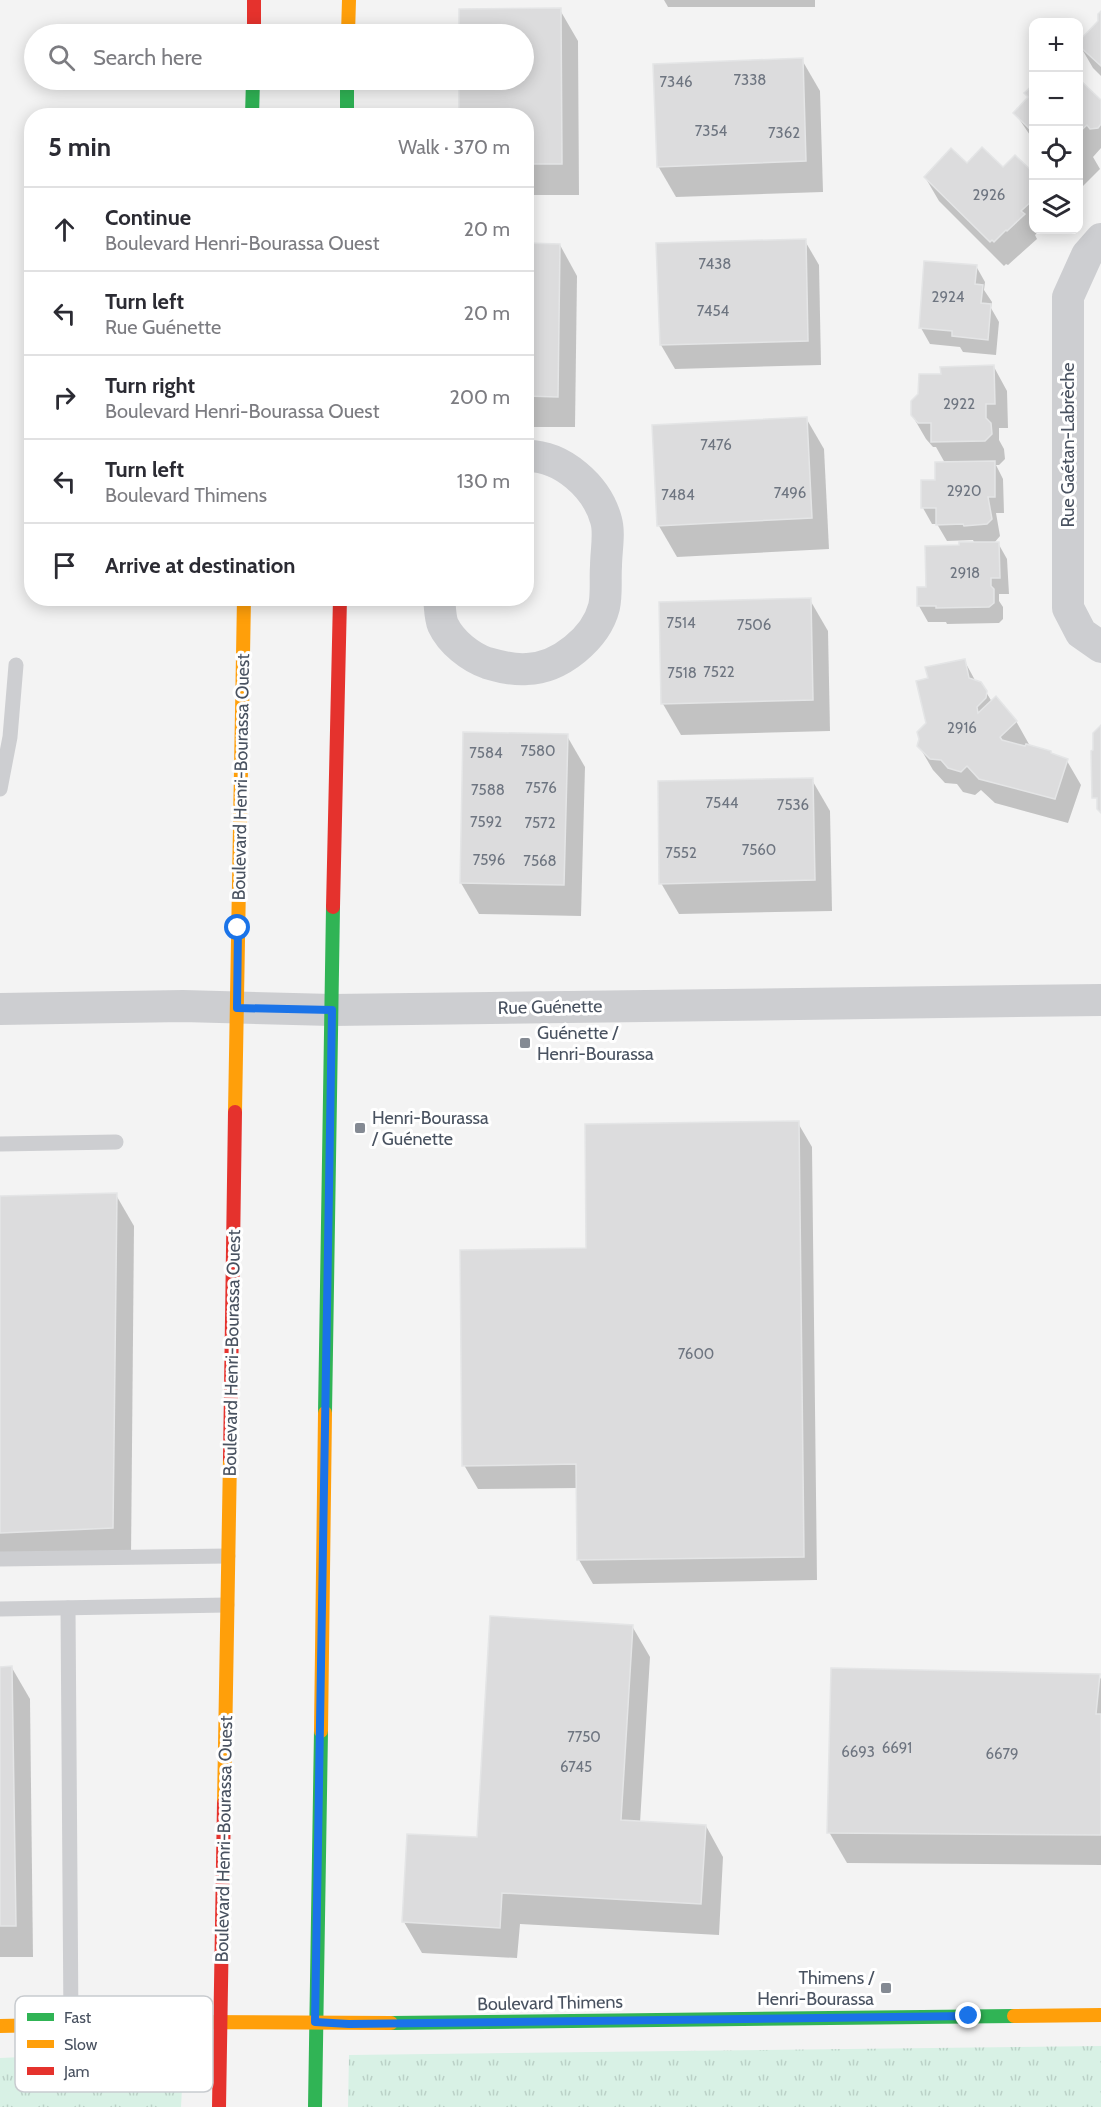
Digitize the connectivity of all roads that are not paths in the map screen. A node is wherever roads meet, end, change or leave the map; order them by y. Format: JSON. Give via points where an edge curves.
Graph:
{"nodes":[{"id":1,"x":254,"y":0,"type":"edge"},
{"id":2,"x":349,"y":0,"type":"edge"},
{"id":3,"x":254,"y":24,"type":"edge"},
{"id":4,"x":348,"y":24,"type":"edge"},
{"id":5,"x":253,"y":90,"type":"edge"},
{"id":6,"x":347,"y":90,"type":"edge"},
{"id":7,"x":252,"y":108,"type":"edge"},
{"id":8,"x":347,"y":108,"type":"edge"},
{"id":9,"x":1101,"y":239,"type":"edge"},
{"id":10,"x":534,"y":458,"type":"edge"},
{"id":11,"x":244,"y":606,"type":"edge"},
{"id":12,"x":340,"y":606,"type":"edge"},
{"id":13,"x":440,"y":606,"type":"edge"},
{"id":14,"x":1101,"y":647,"type":"edge"},
{"id":15,"x":16,"y":665,"type":"dead end"},
{"id":16,"x":0,"y":789,"type":"edge"},
{"id":17,"x":1101,"y":1000,"type":"edge"},
{"id":18,"x":237,"y":1008,"type":"junction"},
{"id":19,"x":0,"y":1009,"type":"edge"},
{"id":20,"x":332,"y":1010,"type":"junction"},
{"id":21,"x":116,"y":1142,"type":"dead end"},
{"id":22,"x":0,"y":1144,"type":"edge"},
{"id":23,"x":228,"y":1556,"type":"junction"},
{"id":24,"x":0,"y":1559,"type":"edge"},
{"id":25,"x":228,"y":1605,"type":"junction"},
{"id":26,"x":68,"y":1608,"type":"junction"},
{"id":27,"x":0,"y":1609,"type":"edge"},
{"id":28,"x":72,"y":1996,"type":"edge"},
{"id":29,"x":1101,"y":2015,"type":"edge"},
{"id":30,"x":315,"y":2022,"type":"junction"},
{"id":31,"x":213,"y":2023,"type":"edge"},
{"id":32,"x":220,"y":2023,"type":"junction"},
{"id":33,"x":0,"y":2026,"type":"edge"},
{"id":34,"x":15,"y":2026,"type":"edge"},
{"id":35,"x":219,"y":2107,"type":"edge"},
{"id":36,"x":315,"y":2107,"type":"edge"}],
"edges":[{"from":1,"to":3,"type":"main road"},
{"from":2,"to":4,"type":"main road"},
{"from":5,"to":7,"type":"main road"},
{"from":6,"to":8,"type":"main road"},
{"from":9,"to":14,"type":"street","name":"Rue Gaétan-Labrèche","via":[[1087,255],[1068,297],[1068,608],[1081,633]]},
{"from":10,"to":13,"type":"street","via":[[558,463],[581,478],[607,522],[604,606],[594,629],[576,649],[554,662],[529,669],[504,668],[479,660],[458,645],[442,625]]},
{"from":11,"to":18,"type":"main road","name":"Boulevard Henri-Bourassa Ouest"},
{"from":12,"to":20,"type":"main road"},
{"from":15,"to":16,"type":"lane","via":[[10,737]]},
{"from":17,"to":20,"type":"street","name":"Rue Guénette"},
{"from":18,"to":19,"type":"street","name":"Rue Guénette"},
{"from":18,"to":20,"type":"street","name":"Rue Guénette"},
{"from":18,"to":23,"type":"main road","name":"Boulevard Henri-Bourassa Ouest"},
{"from":20,"to":30,"type":"main road"},
{"from":21,"to":22,"type":"lane"},
{"from":23,"to":24,"type":"lane"},
{"from":23,"to":25,"type":"main road","name":"Boulevard Henri-Bourassa Ouest"},
{"from":25,"to":26,"type":"lane"},
{"from":25,"to":32,"type":"main road","name":"Boulevard Henri-Bourassa Ouest"},
{"from":26,"to":27,"type":"lane"},
{"from":26,"to":28,"type":"lane"},
{"from":29,"to":30,"type":"main road","name":"Boulevard Thimens"},
{"from":30,"to":32,"type":"main road","name":"Boulevard Thimens"},
{"from":30,"to":36,"type":"main road"},
{"from":31,"to":32,"type":"main road","name":"Boulevard Thimens"},
{"from":32,"to":35,"type":"main road","name":"Boulevard Henri-Bourassa Ouest"},
{"from":33,"to":34,"type":"main road","name":"Boulevard Thimens"}]}
